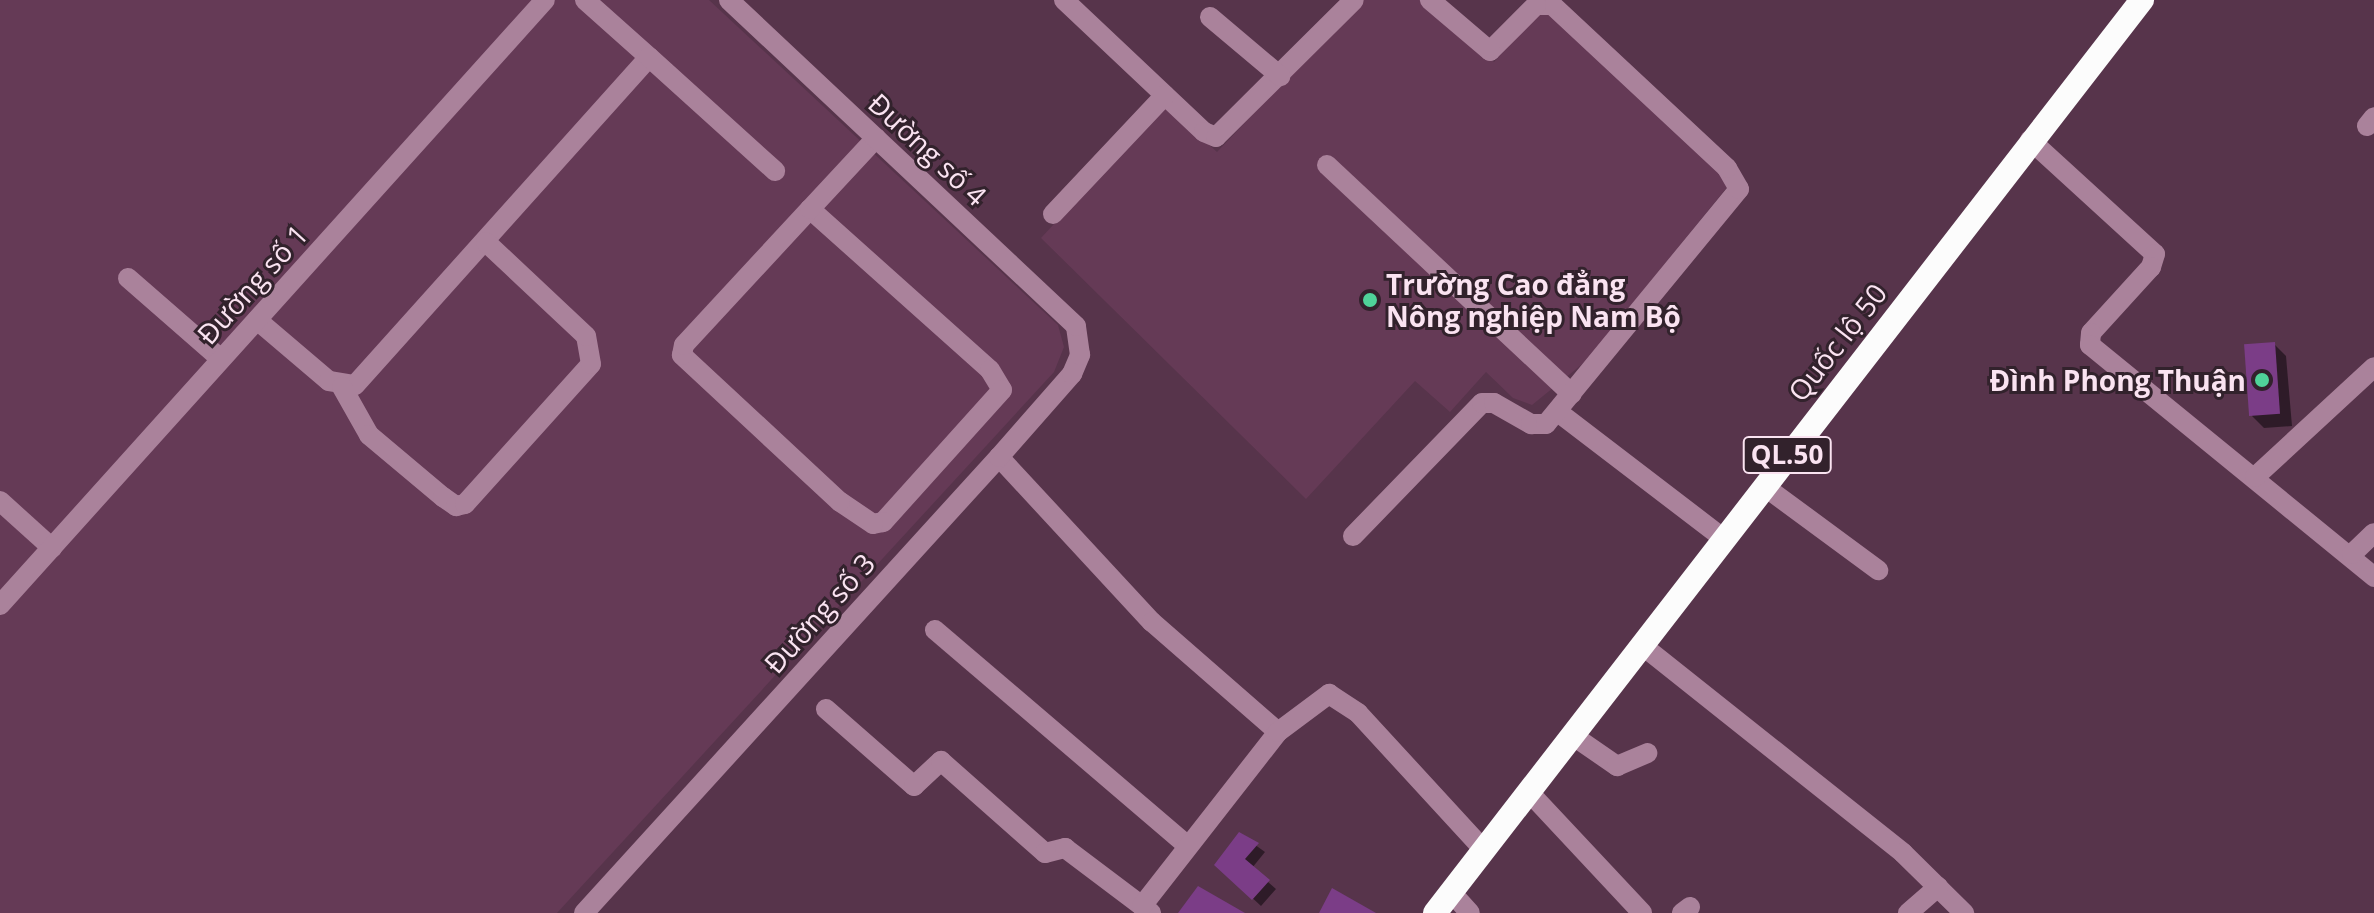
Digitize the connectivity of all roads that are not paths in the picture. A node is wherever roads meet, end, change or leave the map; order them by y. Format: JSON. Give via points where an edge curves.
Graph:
{"nodes":[{"id":1,"x":545,"y":0,"type":"edge"},
{"id":2,"x":585,"y":0,"type":"edge"},
{"id":3,"x":729,"y":0,"type":"edge"},
{"id":4,"x":1064,"y":0,"type":"edge"},
{"id":5,"x":1354,"y":0,"type":"edge"},
{"id":6,"x":1430,"y":0,"type":"edge"},
{"id":7,"x":2142,"y":0,"type":"edge"},
{"id":8,"x":1210,"y":17,"type":"dead end"},
{"id":9,"x":649,"y":57,"type":"junction"},
{"id":10,"x":1280,"y":76,"type":"junction"},
{"id":11,"x":1165,"y":95,"type":"junction"},
{"id":12,"x":876,"y":138,"type":"junction"},
{"id":13,"x":2030,"y":140,"type":"junction"},
{"id":14,"x":1327,"y":165,"type":"dead end"},
{"id":15,"x":775,"y":171,"type":"dead end"},
{"id":16,"x":810,"y":209,"type":"junction"},
{"id":17,"x":1053,"y":214,"type":"dead end"},
{"id":18,"x":486,"y":242,"type":"junction"},
{"id":19,"x":128,"y":278,"type":"dead end"},
{"id":20,"x":257,"y":320,"type":"junction"},
{"id":21,"x":1082,"y":342,"type":"joint"},
{"id":22,"x":221,"y":359,"type":"junction"},
{"id":23,"x":2374,"y":367,"type":"edge"},
{"id":24,"x":342,"y":387,"type":"junction"},
{"id":25,"x":1572,"y":394,"type":"junction"},
{"id":26,"x":1558,"y":412,"type":"junction"},
{"id":27,"x":999,"y":457,"type":"junction"},
{"id":28,"x":2255,"y":477,"type":"junction"},
{"id":29,"x":1764,"y":486,"type":"junction"},
{"id":30,"x":0,"y":501,"type":"edge"},
{"id":31,"x":2374,"y":533,"type":"edge"},
{"id":32,"x":1353,"y":536,"type":"dead end"},
{"id":33,"x":1723,"y":538,"type":"junction"},
{"id":34,"x":52,"y":548,"type":"junction"},
{"id":35,"x":2366,"y":565,"type":"edge"},
{"id":36,"x":1878,"y":570,"type":"dead end"},
{"id":37,"x":0,"y":605,"type":"edge"},
{"id":38,"x":935,"y":630,"type":"dead end"},
{"id":39,"x":1643,"y":646,"type":"junction"},
{"id":40,"x":826,"y":709,"type":"dead end"},
{"id":41,"x":1278,"y":732,"type":"junction"},
{"id":42,"x":1572,"y":735,"type":"junction"},
{"id":43,"x":1647,"y":753,"type":"dead end"},
{"id":44,"x":1528,"y":791,"type":"junction"},
{"id":45,"x":1186,"y":844,"type":"junction"},
{"id":46,"x":1483,"y":849,"type":"junction"},
{"id":47,"x":1938,"y":887,"type":"junction"},
{"id":48,"x":1451,"y":892,"type":"junction"},
{"id":49,"x":1146,"y":909,"type":"edge"},
{"id":50,"x":584,"y":913,"type":"edge"},
{"id":51,"x":1435,"y":913,"type":"edge"},
{"id":52,"x":1470,"y":913,"type":"edge"},
{"id":53,"x":1642,"y":913,"type":"edge"},
{"id":54,"x":1908,"y":913,"type":"edge"},
{"id":55,"x":1964,"y":913,"type":"edge"}],
"edges":[{"from":1,"to":20,"type":"street","name":"Đường số 1"},
{"from":2,"to":9,"type":"street"},
{"from":3,"to":12,"type":"street","name":"Đường số 4"},
{"from":4,"to":11,"type":"street"},
{"from":5,"to":10,"type":"street"},
{"from":6,"to":25,"type":"street","via":[[1490,51],[1536,5],[1552,5],[1737,180],[1735,198]]},
{"from":7,"to":13,"type":"highway","name":"Quốc lộ 50","number":"QL.50"},
{"from":8,"to":10,"type":"street"},
{"from":9,"to":15,"type":"street"},
{"from":9,"to":18,"type":"street"},
{"from":10,"to":11,"type":"street","via":[[1216,137]]},
{"from":11,"to":17,"type":"street"},
{"from":12,"to":16,"type":"street"},
{"from":12,"to":21,"type":"street","name":"Đường số 4","via":[[1076,326]]},
{"from":13,"to":28,"type":"street","via":[[2155,254],[2151,267],[2091,333],[2090,345]]},
{"from":13,"to":29,"type":"highway","name":"Quốc lộ 50","number":"QL.50"},
{"from":14,"to":25,"type":"street"},
{"from":16,"to":16,"type":"street","via":[[990,370],[1002,390],[883,522],[873,524],[840,502],[682,355],[684,345]]},
{"from":18,"to":24,"type":"street","via":[[355,385]]},
{"from":18,"to":24,"type":"street","via":[[586,336],[591,364],[465,504],[456,506],[443,497],[369,435]]},
{"from":19,"to":22,"type":"street"},
{"from":20,"to":22,"type":"street","name":"Đường số 1"},
{"from":20,"to":24,"type":"street"},
{"from":21,"to":27,"type":"street","name":"Đường số 3","via":[[1072,374]]},
{"from":22,"to":34,"type":"street","name":"Đường số 1"},
{"from":23,"to":28,"type":"street"},
{"from":25,"to":26,"type":"street"},
{"from":26,"to":32,"type":"street","via":[[1539,425],[1512,418],[1494,403],[1482,403]]},
{"from":26,"to":33,"type":"street"},
{"from":27,"to":41,"type":"street","via":[[1152,622]]},
{"from":27,"to":50,"type":"street","name":"Đường số 3"},
{"from":28,"to":35,"type":"street"},
{"from":29,"to":33,"type":"highway","name":"Quốc lộ 50","number":"QL.50"},
{"from":29,"to":36,"type":"street"},
{"from":30,"to":34,"type":"street"},
{"from":31,"to":35,"type":"street"},
{"from":33,"to":39,"type":"highway","name":"Quốc lộ 50","number":"QL.50"},
{"from":34,"to":37,"type":"street","name":"Đường số 1"},
{"from":38,"to":45,"type":"street"},
{"from":39,"to":42,"type":"highway","name":"Quốc lộ 50","number":"QL.50"},
{"from":39,"to":47,"type":"street","via":[[1903,853]]},
{"from":40,"to":49,"type":"street","via":[[914,786],[941,761],[1045,853],[1065,848]]},
{"from":41,"to":45,"type":"street"},
{"from":41,"to":46,"type":"street","via":[[1320,697],[1335,696],[1358,713]]},
{"from":42,"to":43,"type":"street","via":[[1617,766]]},
{"from":42,"to":44,"type":"highway","name":"Quốc lộ 50","number":"QL.50"},
{"from":44,"to":46,"type":"highway","name":"Quốc lộ 50","number":"QL.50"},
{"from":44,"to":53,"type":"street"},
{"from":45,"to":49,"type":"street"},
{"from":46,"to":48,"type":"highway","name":"Quốc lộ 50","number":"QL.50"},
{"from":47,"to":54,"type":"street"},
{"from":47,"to":55,"type":"street"},
{"from":48,"to":51,"type":"highway","name":"Quốc lộ 50","number":"QL.50"},
{"from":48,"to":52,"type":"street"}]}
